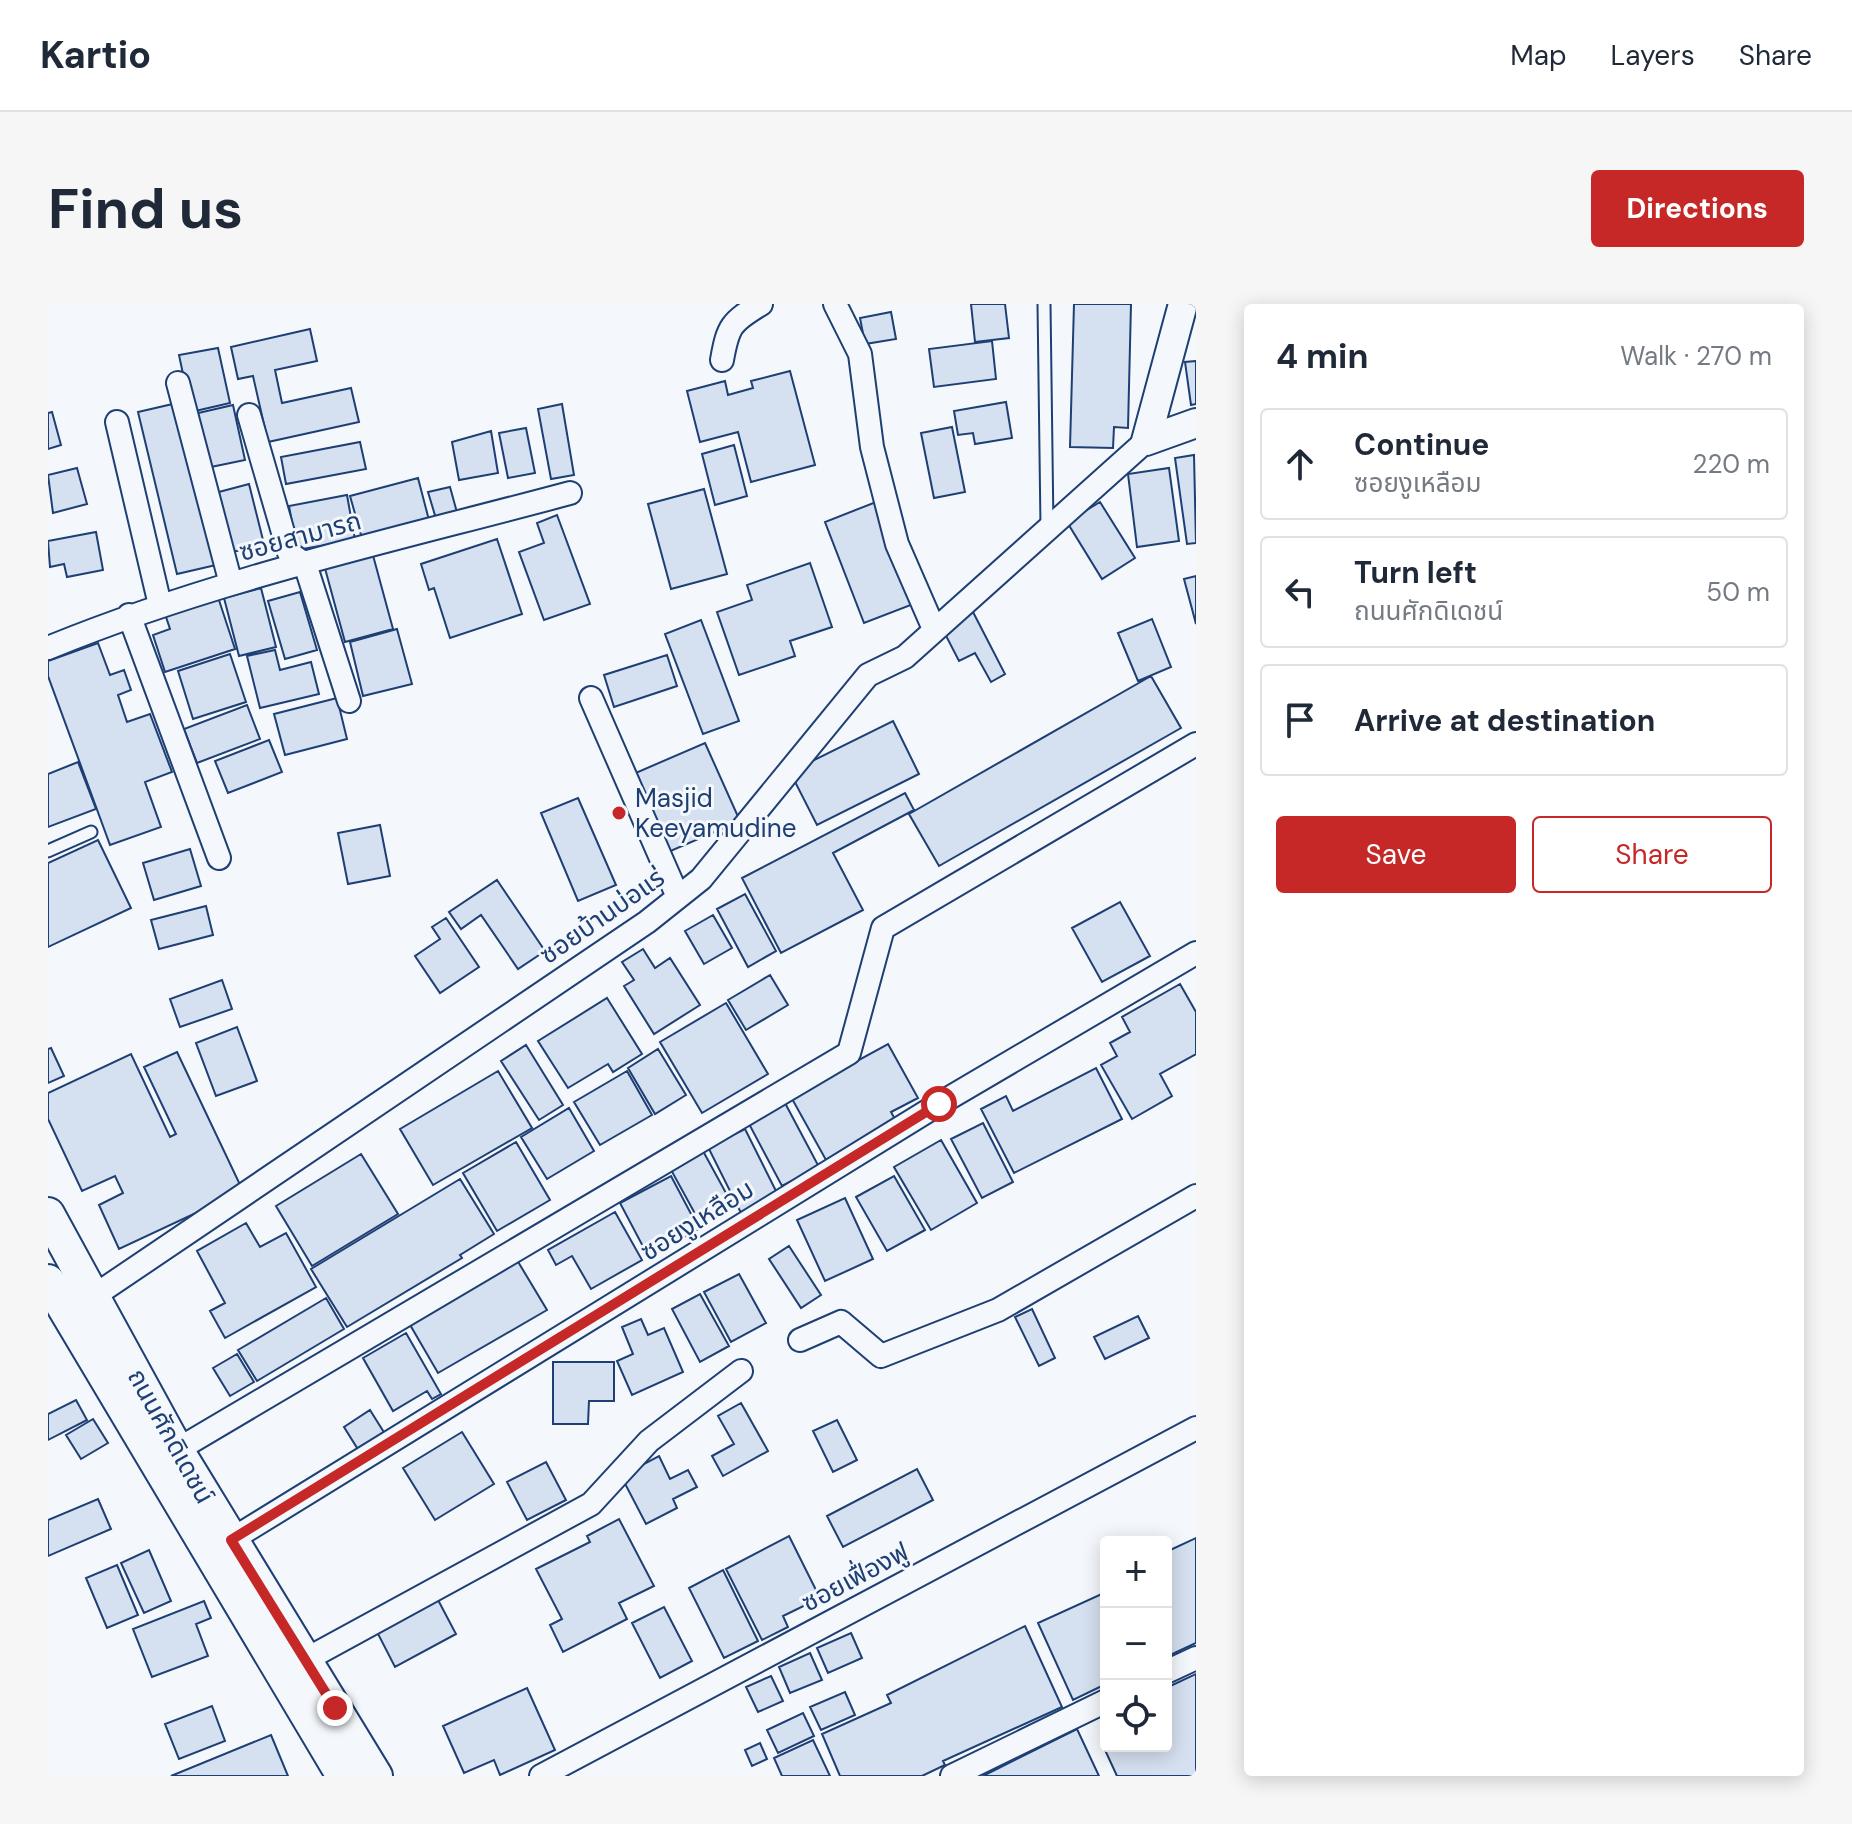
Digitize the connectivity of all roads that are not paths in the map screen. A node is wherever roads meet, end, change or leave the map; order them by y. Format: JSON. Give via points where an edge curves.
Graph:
{"nodes":[{"id":1,"x":761,"y":304,"type":"edge"},
{"id":2,"x":835,"y":304,"type":"edge"},
{"id":3,"x":1044,"y":304,"type":"edge"},
{"id":4,"x":1183,"y":304,"type":"edge"},
{"id":5,"x":722,"y":360,"type":"dead end"},
{"id":6,"x":178,"y":383,"type":"dead end"},
{"id":7,"x":249,"y":415,"type":"dead end"},
{"id":8,"x":117,"y":422,"type":"dead end"},
{"id":9,"x":1196,"y":423,"type":"edge"},
{"id":10,"x":1146,"y":441,"type":"junction"},
{"id":11,"x":570,"y":493,"type":"dead end"},
{"id":12,"x":1047,"y":530,"type":"junction"},
{"id":13,"x":305,"y":564,"type":"junction"},
{"id":14,"x":231,"y":584,"type":"junction"},
{"id":15,"x":160,"y":605,"type":"junction"},
{"id":16,"x":129,"y":615,"type":"junction"},
{"id":17,"x":934,"y":629,"type":"junction"},
{"id":18,"x":48,"y":648,"type":"edge"},
{"id":19,"x":591,"y":698,"type":"dead end"},
{"id":20,"x":349,"y":701,"type":"dead end"},
{"id":21,"x":1196,"y":744,"type":"edge"},
{"id":22,"x":91,"y":832,"type":"dead end"},
{"id":23,"x":48,"y":851,"type":"edge"},
{"id":24,"x":219,"y":858,"type":"dead end"},
{"id":25,"x":678,"y":897,"type":"junction"},
{"id":26,"x":1196,"y":953,"type":"edge"},
{"id":27,"x":1196,"y":1196,"type":"edge"},
{"id":28,"x":48,"y":1214,"type":"edge"},
{"id":29,"x":48,"y":1281,"type":"edge"},
{"id":30,"x":94,"y":1296,"type":"junction"},
{"id":31,"x":800,"y":1340,"type":"dead end"},
{"id":32,"x":741,"y":1371,"type":"dead end"},
{"id":33,"x":1196,"y":1428,"type":"edge"},
{"id":34,"x":177,"y":1450,"type":"junction"},
{"id":35,"x":231,"y":1540,"type":"junction"},
{"id":36,"x":1196,"y":1658,"type":"edge"},
{"id":37,"x":307,"y":1659,"type":"junction"},
{"id":38,"x":1172,"y":1669,"type":"edge"},
{"id":39,"x":1100,"y":1704,"type":"edge"},
{"id":40,"x":343,"y":1776,"type":"edge"},
{"id":41,"x":376,"y":1776,"type":"edge"},
{"id":42,"x":541,"y":1776,"type":"edge"},
{"id":43,"x":952,"y":1776,"type":"edge"}],
"edges":[{"from":1,"to":5,"type":"street","via":[[727,330]]},
{"from":2,"to":17,"type":"street","via":[[860,354],[872,447],[897,544]]},
{"from":3,"to":12,"type":"lane"},
{"from":4,"to":10,"type":"street"},
{"from":6,"to":14,"type":"street"},
{"from":7,"to":13,"type":"street","via":[[289,553]]},
{"from":8,"to":15,"type":"street"},
{"from":9,"to":10,"type":"street"},
{"from":10,"to":12,"type":"street","name":"ซอยบ้านบ่อแร่"},
{"from":11,"to":13,"type":"street","name":"ซอยสามารถ"},
{"from":12,"to":17,"type":"street","name":"ซอยบ้านบ่อแร่"},
{"from":13,"to":14,"type":"street","name":"ซอยสามารถ"},
{"from":13,"to":20,"type":"street"},
{"from":14,"to":15,"type":"street","name":"ซอยสามารถ"},
{"from":15,"to":16,"type":"street","name":"ซอยสามารถ"},
{"from":16,"to":18,"type":"street","name":"ซอยสามารถ"},
{"from":16,"to":24,"type":"street"},
{"from":17,"to":25,"type":"street","name":"ซอยบ้านบ่อแร่","via":[[905,657],[868,675],[721,855]]},
{"from":19,"to":25,"type":"street"},
{"from":21,"to":34,"type":"street","via":[[883,928],[849,1053]]},
{"from":22,"to":23,"type":"lane"},
{"from":25,"to":30,"type":"street","name":"ซอยบ้านบ่อแร่"},
{"from":26,"to":35,"type":"street","name":"ซอยงูเหลือม","via":[[939,1104]]},
{"from":27,"to":31,"type":"street","via":[[998,1310],[881,1356],[841,1322]]},
{"from":28,"to":30,"type":"main road","name":"ถนนศักดิเดชน์"},
{"from":29,"to":40,"type":"main road"},
{"from":30,"to":34,"type":"main road","name":"ถนนศักดิเดชน์"},
{"from":32,"to":37,"type":"street","via":[[649,1441],[591,1504]]},
{"from":33,"to":42,"type":"street","name":"ซอยเฟื่องฟู"},
{"from":34,"to":35,"type":"main road","name":"ถนนศักดิเดชน์"},
{"from":35,"to":37,"type":"main road","name":"ถนนศักดิเดชน์"},
{"from":36,"to":38,"type":"street"},
{"from":37,"to":41,"type":"main road","name":"ถนนศักดิเดชน์"},
{"from":39,"to":43,"type":"street"}]}
